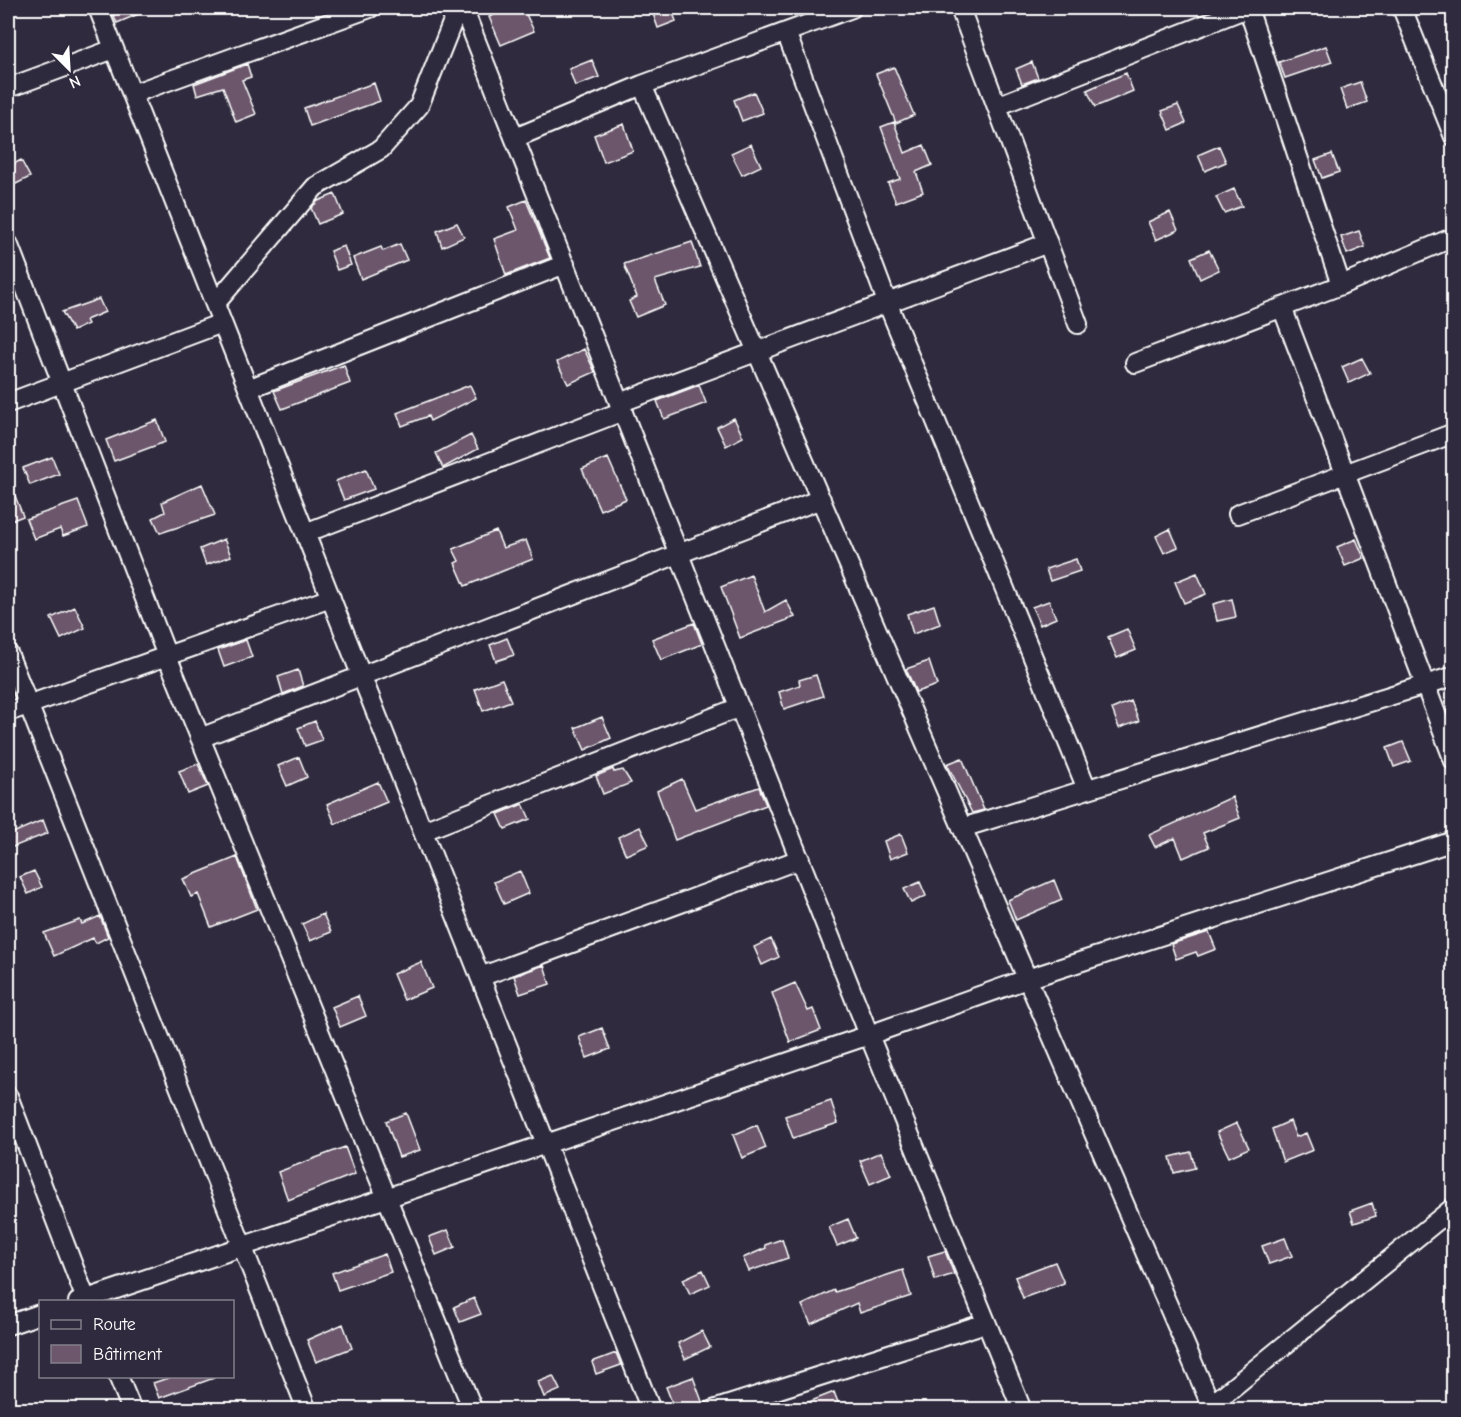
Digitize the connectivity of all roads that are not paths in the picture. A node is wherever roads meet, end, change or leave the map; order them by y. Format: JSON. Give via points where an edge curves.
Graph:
{"nodes":[{"id":1,"x":98,"y":8,"type":"edge"},
{"id":2,"x":370,"y":8,"type":"edge"},
{"id":3,"x":458,"y":8,"type":"edge"},
{"id":4,"x":463,"y":8,"type":"edge"},
{"id":5,"x":846,"y":8,"type":"edge"},
{"id":6,"x":960,"y":8,"type":"edge"},
{"id":7,"x":1248,"y":8,"type":"edge"},
{"id":8,"x":1402,"y":8,"type":"edge"},
{"id":9,"x":786,"y":32,"type":"junction"},
{"id":10,"x":114,"y":49,"type":"junction"},
{"id":11,"x":642,"y":85,"type":"junction"},
{"id":12,"x":8,"y":88,"type":"edge"},
{"id":13,"x":132,"y":94,"type":"junction"},
{"id":14,"x":997,"y":106,"type":"junction"},
{"id":15,"x":1454,"y":137,"type":"edge"},
{"id":16,"x":515,"y":138,"type":"junction"},
{"id":17,"x":1454,"y":237,"type":"edge"},
{"id":18,"x":8,"y":243,"type":"edge"},
{"id":19,"x":1048,"y":243,"type":"junction"},
{"id":20,"x":564,"y":264,"type":"junction"},
{"id":21,"x":1341,"y":285,"type":"junction"},
{"id":22,"x":887,"y":302,"type":"junction"},
{"id":23,"x":215,"y":304,"type":"junction"},
{"id":24,"x":1282,"y":307,"type":"junction"},
{"id":25,"x":222,"y":323,"type":"junction"},
{"id":26,"x":1078,"y":324,"type":"dead end"},
{"id":27,"x":756,"y":350,"type":"junction"},
{"id":28,"x":1135,"y":363,"type":"dead end"},
{"id":29,"x":61,"y":382,"type":"junction"},
{"id":30,"x":248,"y":389,"type":"junction"},
{"id":31,"x":8,"y":403,"type":"edge"},
{"id":32,"x":621,"y":407,"type":"junction"},
{"id":33,"x":1454,"y":433,"type":"edge"},
{"id":34,"x":1346,"y":473,"type":"junction"},
{"id":35,"x":820,"y":499,"type":"junction"},
{"id":36,"x":1239,"y":513,"type":"dead end"},
{"id":37,"x":305,"y":533,"type":"junction"},
{"id":38,"x":679,"y":553,"type":"junction"},
{"id":39,"x":331,"y":598,"type":"junction"},
{"id":40,"x":8,"y":653,"type":"edge"},
{"id":41,"x":167,"y":656,"type":"junction"},
{"id":42,"x":362,"y":676,"type":"junction"},
{"id":43,"x":1454,"y":676,"type":"edge"},
{"id":44,"x":1425,"y":685,"type":"junction"},
{"id":45,"x":28,"y":705,"type":"junction"},
{"id":46,"x":740,"y":707,"type":"junction"},
{"id":47,"x":8,"y":712,"type":"edge"},
{"id":48,"x":200,"y":738,"type":"junction"},
{"id":49,"x":1454,"y":761,"type":"edge"},
{"id":50,"x":1087,"y":789,"type":"junction"},
{"id":51,"x":962,"y":828,"type":"junction"},
{"id":52,"x":423,"y":831,"type":"junction"},
{"id":53,"x":1454,"y":841,"type":"edge"},
{"id":54,"x":800,"y":858,"type":"junction"},
{"id":55,"x":480,"y":976,"type":"junction"},
{"id":56,"x":1027,"y":979,"type":"junction"},
{"id":57,"x":869,"y":1035,"type":"junction"},
{"id":58,"x":8,"y":1096,"type":"edge"},
{"id":59,"x":546,"y":1143,"type":"junction"},
{"id":60,"x":386,"y":1197,"type":"junction"},
{"id":61,"x":1454,"y":1207,"type":"edge"},
{"id":62,"x":242,"y":1244,"type":"junction"},
{"id":63,"x":84,"y":1300,"type":"edge"},
{"id":64,"x":87,"y":1300,"type":"edge"},
{"id":65,"x":39,"y":1314,"type":"edge"},
{"id":66,"x":986,"y":1323,"type":"junction"},
{"id":67,"x":8,"y":1325,"type":"edge"},
{"id":68,"x":118,"y":1378,"type":"edge"},
{"id":69,"x":1208,"y":1407,"type":"edge"},
{"id":70,"x":132,"y":1410,"type":"edge"},
{"id":71,"x":307,"y":1410,"type":"edge"},
{"id":72,"x":473,"y":1410,"type":"edge"},
{"id":73,"x":651,"y":1410,"type":"edge"},
{"id":74,"x":713,"y":1410,"type":"edge"},
{"id":75,"x":1022,"y":1410,"type":"edge"}],
"edges":[{"from":1,"to":10,"type":"street"},
{"from":2,"to":13,"type":"street"},
{"from":3,"to":23,"type":"street","via":[[419,106],[381,149],[315,187]]},
{"from":4,"to":16,"type":"street"},
{"from":5,"to":9,"type":"street"},
{"from":6,"to":14,"type":"street"},
{"from":7,"to":14,"type":"street"},
{"from":7,"to":21,"type":"street"},
{"from":8,"to":15,"type":"street"},
{"from":9,"to":11,"type":"street"},
{"from":9,"to":22,"type":"street"},
{"from":10,"to":12,"type":"street"},
{"from":10,"to":13,"type":"street"},
{"from":11,"to":16,"type":"street"},
{"from":11,"to":27,"type":"street"},
{"from":13,"to":23,"type":"street"},
{"from":14,"to":19,"type":"street"},
{"from":16,"to":20,"type":"street"},
{"from":17,"to":21,"type":"street"},
{"from":18,"to":29,"type":"street"},
{"from":19,"to":22,"type":"street"},
{"from":19,"to":26,"type":"street"},
{"from":20,"to":30,"type":"street"},
{"from":20,"to":32,"type":"street"},
{"from":21,"to":24,"type":"street"},
{"from":22,"to":27,"type":"street"},
{"from":22,"to":50,"type":"street"},
{"from":23,"to":25,"type":"street"},
{"from":24,"to":28,"type":"street"},
{"from":24,"to":34,"type":"street"},
{"from":25,"to":29,"type":"street"},
{"from":25,"to":30,"type":"street"},
{"from":27,"to":32,"type":"street"},
{"from":27,"to":35,"type":"street"},
{"from":29,"to":31,"type":"street"},
{"from":29,"to":41,"type":"street"},
{"from":30,"to":37,"type":"street"},
{"from":32,"to":37,"type":"street"},
{"from":32,"to":38,"type":"street"},
{"from":33,"to":34,"type":"street"},
{"from":34,"to":36,"type":"street"},
{"from":34,"to":44,"type":"street"},
{"from":35,"to":38,"type":"street"},
{"from":35,"to":51,"type":"street"},
{"from":37,"to":39,"type":"street"},
{"from":38,"to":42,"type":"street"},
{"from":38,"to":46,"type":"street"},
{"from":39,"to":41,"type":"street"},
{"from":39,"to":42,"type":"street"},
{"from":40,"to":45,"type":"street"},
{"from":41,"to":45,"type":"street"},
{"from":41,"to":48,"type":"street"},
{"from":42,"to":48,"type":"street"},
{"from":42,"to":52,"type":"street"},
{"from":43,"to":44,"type":"street"},
{"from":44,"to":49,"type":"street"},
{"from":44,"to":50,"type":"street"},
{"from":45,"to":47,"type":"street"},
{"from":45,"to":62,"type":"street"},
{"from":46,"to":52,"type":"street"},
{"from":46,"to":54,"type":"street"},
{"from":48,"to":60,"type":"street"},
{"from":50,"to":51,"type":"street"},
{"from":51,"to":56,"type":"street"},
{"from":52,"to":55,"type":"street"},
{"from":53,"to":56,"type":"street"},
{"from":54,"to":55,"type":"street"},
{"from":54,"to":57,"type":"street"},
{"from":55,"to":59,"type":"street"},
{"from":56,"to":57,"type":"street"},
{"from":56,"to":69,"type":"street"},
{"from":57,"to":59,"type":"street"},
{"from":57,"to":66,"type":"street"},
{"from":58,"to":63,"type":"street"},
{"from":59,"to":60,"type":"street"},
{"from":59,"to":73,"type":"street"},
{"from":60,"to":62,"type":"street"},
{"from":60,"to":72,"type":"street"},
{"from":61,"to":69,"type":"street"},
{"from":62,"to":64,"type":"street"},
{"from":62,"to":71,"type":"street"},
{"from":65,"to":67,"type":"street"},
{"from":66,"to":74,"type":"street"},
{"from":66,"to":75,"type":"street"},
{"from":68,"to":70,"type":"street"}]}
